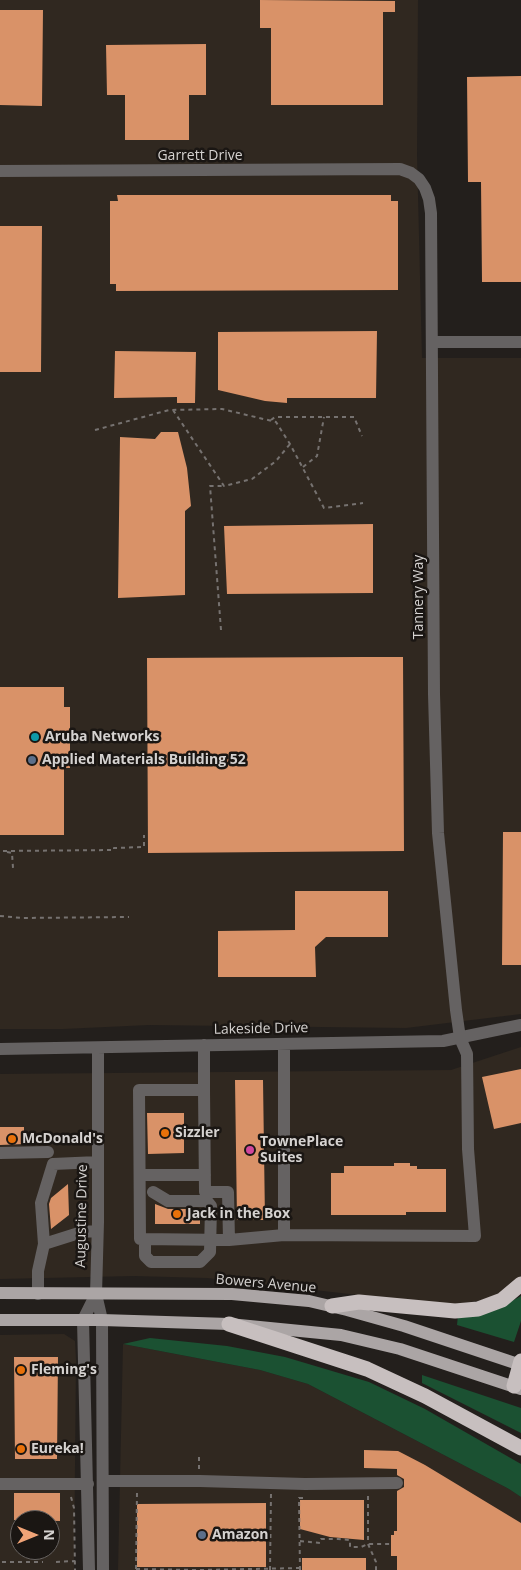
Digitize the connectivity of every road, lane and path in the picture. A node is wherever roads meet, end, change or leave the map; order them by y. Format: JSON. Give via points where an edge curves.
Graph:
{"nodes":[{"id":1,"x":400,"y":169,"type":"joint"},
{"id":2,"x":0,"y":172,"type":"edge"},
{"id":3,"x":432,"y":342,"type":"junction"},
{"id":4,"x":521,"y":342,"type":"edge"},
{"id":5,"x":172,"y":410,"type":"junction"},
{"id":6,"x":324,"y":417,"type":"junction"},
{"id":7,"x":271,"y":420,"type":"junction"},
{"id":8,"x":95,"y":430,"type":"dead end"},
{"id":9,"x":362,"y":436,"type":"dead end"},
{"id":10,"x":290,"y":444,"type":"junction"},
{"id":11,"x":302,"y":467,"type":"junction"},
{"id":12,"x":224,"y":486,"type":"junction"},
{"id":13,"x":363,"y":503,"type":"dead end"},
{"id":14,"x":221,"y":630,"type":"dead end"},
{"id":15,"x":144,"y":835,"type":"dead end"},
{"id":16,"x":2,"y":850,"type":"edge"},
{"id":17,"x":14,"y":868,"type":"dead end"},
{"id":18,"x":0,"y":916,"type":"edge"},
{"id":19,"x":129,"y":917,"type":"dead end"},
{"id":20,"x":521,"y":1025,"type":"edge"},
{"id":21,"x":460,"y":1038,"type":"junction"},
{"id":22,"x":284,"y":1044,"type":"junction"},
{"id":23,"x":204,"y":1045,"type":"junction"},
{"id":24,"x":0,"y":1048,"type":"edge"},
{"id":25,"x":98,"y":1048,"type":"junction"},
{"id":26,"x":204,"y":1090,"type":"junction"},
{"id":27,"x":48,"y":1152,"type":"dead end"},
{"id":28,"x":0,"y":1153,"type":"edge"},
{"id":29,"x":98,"y":1162,"type":"junction"},
{"id":30,"x":140,"y":1175,"type":"junction"},
{"id":31,"x":205,"y":1175,"type":"junction"},
{"id":32,"x":153,"y":1192,"type":"dead end"},
{"id":33,"x":97,"y":1231,"type":"junction"},
{"id":34,"x":284,"y":1235,"type":"junction"},
{"id":35,"x":145,"y":1240,"type":"junction"},
{"id":36,"x":210,"y":1240,"type":"junction"},
{"id":37,"x":229,"y":1240,"type":"junction"},
{"id":38,"x":44,"y":1244,"type":"junction"},
{"id":39,"x":521,"y":1284,"type":"edge"},
{"id":40,"x":0,"y":1293,"type":"edge"},
{"id":41,"x":38,"y":1294,"type":"junction"},
{"id":42,"x":96,"y":1294,"type":"junction"},
{"id":43,"x":332,"y":1306,"type":"junction"},
{"id":44,"x":0,"y":1320,"type":"edge"},
{"id":45,"x":83,"y":1320,"type":"junction"},
{"id":46,"x":102,"y":1320,"type":"junction"},
{"id":47,"x":229,"y":1324,"type":"junction"},
{"id":48,"x":521,"y":1364,"type":"edge"},
{"id":49,"x":518,"y":1387,"type":"edge"},
{"id":50,"x":521,"y":1448,"type":"edge"},
{"id":51,"x":103,"y":1481,"type":"junction"},
{"id":52,"x":137,"y":1481,"type":"junction"},
{"id":53,"x":397,"y":1483,"type":"dead end"},
{"id":54,"x":0,"y":1484,"type":"edge"},
{"id":55,"x":88,"y":1484,"type":"junction"},
{"id":56,"x":271,"y":1484,"type":"junction"},
{"id":57,"x":305,"y":1484,"type":"junction"},
{"id":58,"x":368,"y":1484,"type":"junction"},
{"id":59,"x":71,"y":1498,"type":"dead end"},
{"id":60,"x":300,"y":1541,"type":"junction"},
{"id":61,"x":368,"y":1544,"type":"junction"},
{"id":62,"x":391,"y":1544,"type":"dead end"},
{"id":63,"x":2,"y":1562,"type":"dead end"},
{"id":64,"x":43,"y":1562,"type":"dead end"},
{"id":65,"x":56,"y":1562,"type":"dead end"},
{"id":66,"x":74,"y":1562,"type":"junction"},
{"id":67,"x":270,"y":1569,"type":"edge"},
{"id":68,"x":300,"y":1569,"type":"edge"},
{"id":69,"x":75,"y":1570,"type":"edge"},
{"id":70,"x":89,"y":1570,"type":"edge"},
{"id":71,"x":103,"y":1570,"type":"edge"},
{"id":72,"x":136,"y":1570,"type":"edge"},
{"id":73,"x":200,"y":1570,"type":"edge"},
{"id":74,"x":376,"y":1570,"type":"edge"}],
"edges":[{"from":1,"to":2,"type":"street","name":"Garrett Drive"},
{"from":1,"to":3,"type":"street","name":"Tannery Way","via":[[420,179],[429,200]]},
{"from":3,"to":4,"type":"street"},
{"from":3,"to":21,"type":"street","name":"Tannery Way","via":[[438,833]]},
{"from":5,"to":7,"type":"path","via":[[222,409]]},
{"from":5,"to":8,"type":"path"},
{"from":5,"to":12,"type":"path"},
{"from":6,"to":7,"type":"path","via":[[275,417]]},
{"from":6,"to":9,"type":"path","via":[[354,417]]},
{"from":6,"to":11,"type":"path","via":[[317,456]]},
{"from":7,"to":10,"type":"path","via":[[276,422]]},
{"from":10,"to":11,"type":"path"},
{"from":10,"to":12,"type":"path","via":[[276,461],[252,480]]},
{"from":11,"to":13,"type":"path","via":[[324,508]]},
{"from":12,"to":14,"type":"path","via":[[210,486]]},
{"from":15,"to":16,"type":"path","via":[[144,847]]},
{"from":16,"to":17,"type":"path","via":[[12,853]]},
{"from":18,"to":19,"type":"path"},
{"from":20,"to":21,"type":"street","name":"Lakeside Drive"},
{"from":21,"to":22,"type":"street","name":"Lakeside Drive"},
{"from":21,"to":34,"type":"street","name":"Tannery Way","via":[[467,1054],[468,1149],[475,1236]]},
{"from":22,"to":23,"type":"street","name":"Lakeside Drive"},
{"from":22,"to":34,"type":"street"},
{"from":23,"to":25,"type":"street","name":"Lakeside Drive"},
{"from":23,"to":26,"type":"street"},
{"from":24,"to":25,"type":"street","name":"Lakeside Drive"},
{"from":25,"to":29,"type":"street","name":"Augustine Drive"},
{"from":26,"to":30,"type":"street","via":[[139,1090]]},
{"from":26,"to":31,"type":"street"},
{"from":27,"to":28,"type":"street"},
{"from":29,"to":33,"type":"street","name":"Augustine Drive"},
{"from":29,"to":38,"type":"street","via":[[53,1164],[41,1203]]},
{"from":30,"to":31,"type":"street"},
{"from":30,"to":35,"type":"street","via":[[140,1240]]},
{"from":31,"to":37,"type":"street","via":[[205,1192],[228,1192]]},
{"from":32,"to":36,"type":"street","via":[[168,1201],[207,1201],[211,1206]]},
{"from":33,"to":38,"type":"street","via":[[82,1232]]},
{"from":33,"to":42,"type":"street","name":"Augustine Drive"},
{"from":34,"to":37,"type":"street"},
{"from":35,"to":36,"type":"street"},
{"from":35,"to":36,"type":"street","via":[[145,1256],[151,1262],[200,1262],[210,1252]]},
{"from":36,"to":37,"type":"street"},
{"from":38,"to":41,"type":"street","via":[[38,1271]]},
{"from":39,"to":43,"type":"highway","via":[[502,1300],[478,1309],[455,1311],[359,1302]]},
{"from":40,"to":41,"type":"main road","name":"Bowers Avenue"},
{"from":41,"to":42,"type":"main road","name":"Bowers Avenue"},
{"from":42,"to":43,"type":"main road","name":"Bowers Avenue","via":[[232,1294]]},
{"from":42,"to":45,"type":"street","name":"Augustine Drive"},
{"from":42,"to":46,"type":"street","name":"Augustine Drive"},
{"from":43,"to":48,"type":"main road","name":"Bowers Avenue"},
{"from":44,"to":45,"type":"main road"},
{"from":45,"to":46,"type":"main road"},
{"from":45,"to":55,"type":"street","name":"Augustine Drive"},
{"from":46,"to":47,"type":"main road"},
{"from":46,"to":51,"type":"street","name":"Augustine Drive"},
{"from":47,"to":49,"type":"main road","via":[[341,1335],[400,1349]]},
{"from":47,"to":50,"type":"highway","via":[[367,1369],[426,1396]]},
{"from":48,"to":49,"type":"highway"},
{"from":51,"to":52,"type":"street"},
{"from":51,"to":71,"type":"street","name":"Augustine Drive"},
{"from":52,"to":56,"type":"street"},
{"from":52,"to":72,"type":"path"},
{"from":53,"to":58,"type":"street"},
{"from":54,"to":55,"type":"street"},
{"from":55,"to":70,"type":"street","name":"Augustine Drive"},
{"from":56,"to":57,"type":"street"},
{"from":56,"to":67,"type":"path"},
{"from":57,"to":58,"type":"street"},
{"from":57,"to":60,"type":"path","via":[[305,1498],[299,1498]]},
{"from":58,"to":61,"type":"path"},
{"from":59,"to":66,"type":"path","via":[[74,1508]]},
{"from":60,"to":61,"type":"path","via":[[350,1540],[350,1547]]},
{"from":60,"to":68,"type":"path"},
{"from":61,"to":62,"type":"path"},
{"from":61,"to":74,"type":"path"},
{"from":63,"to":64,"type":"path"},
{"from":65,"to":66,"type":"path"},
{"from":66,"to":69,"type":"path"},
{"from":67,"to":68,"type":"path"},
{"from":67,"to":73,"type":"path"},
{"from":72,"to":73,"type":"path"}]}
